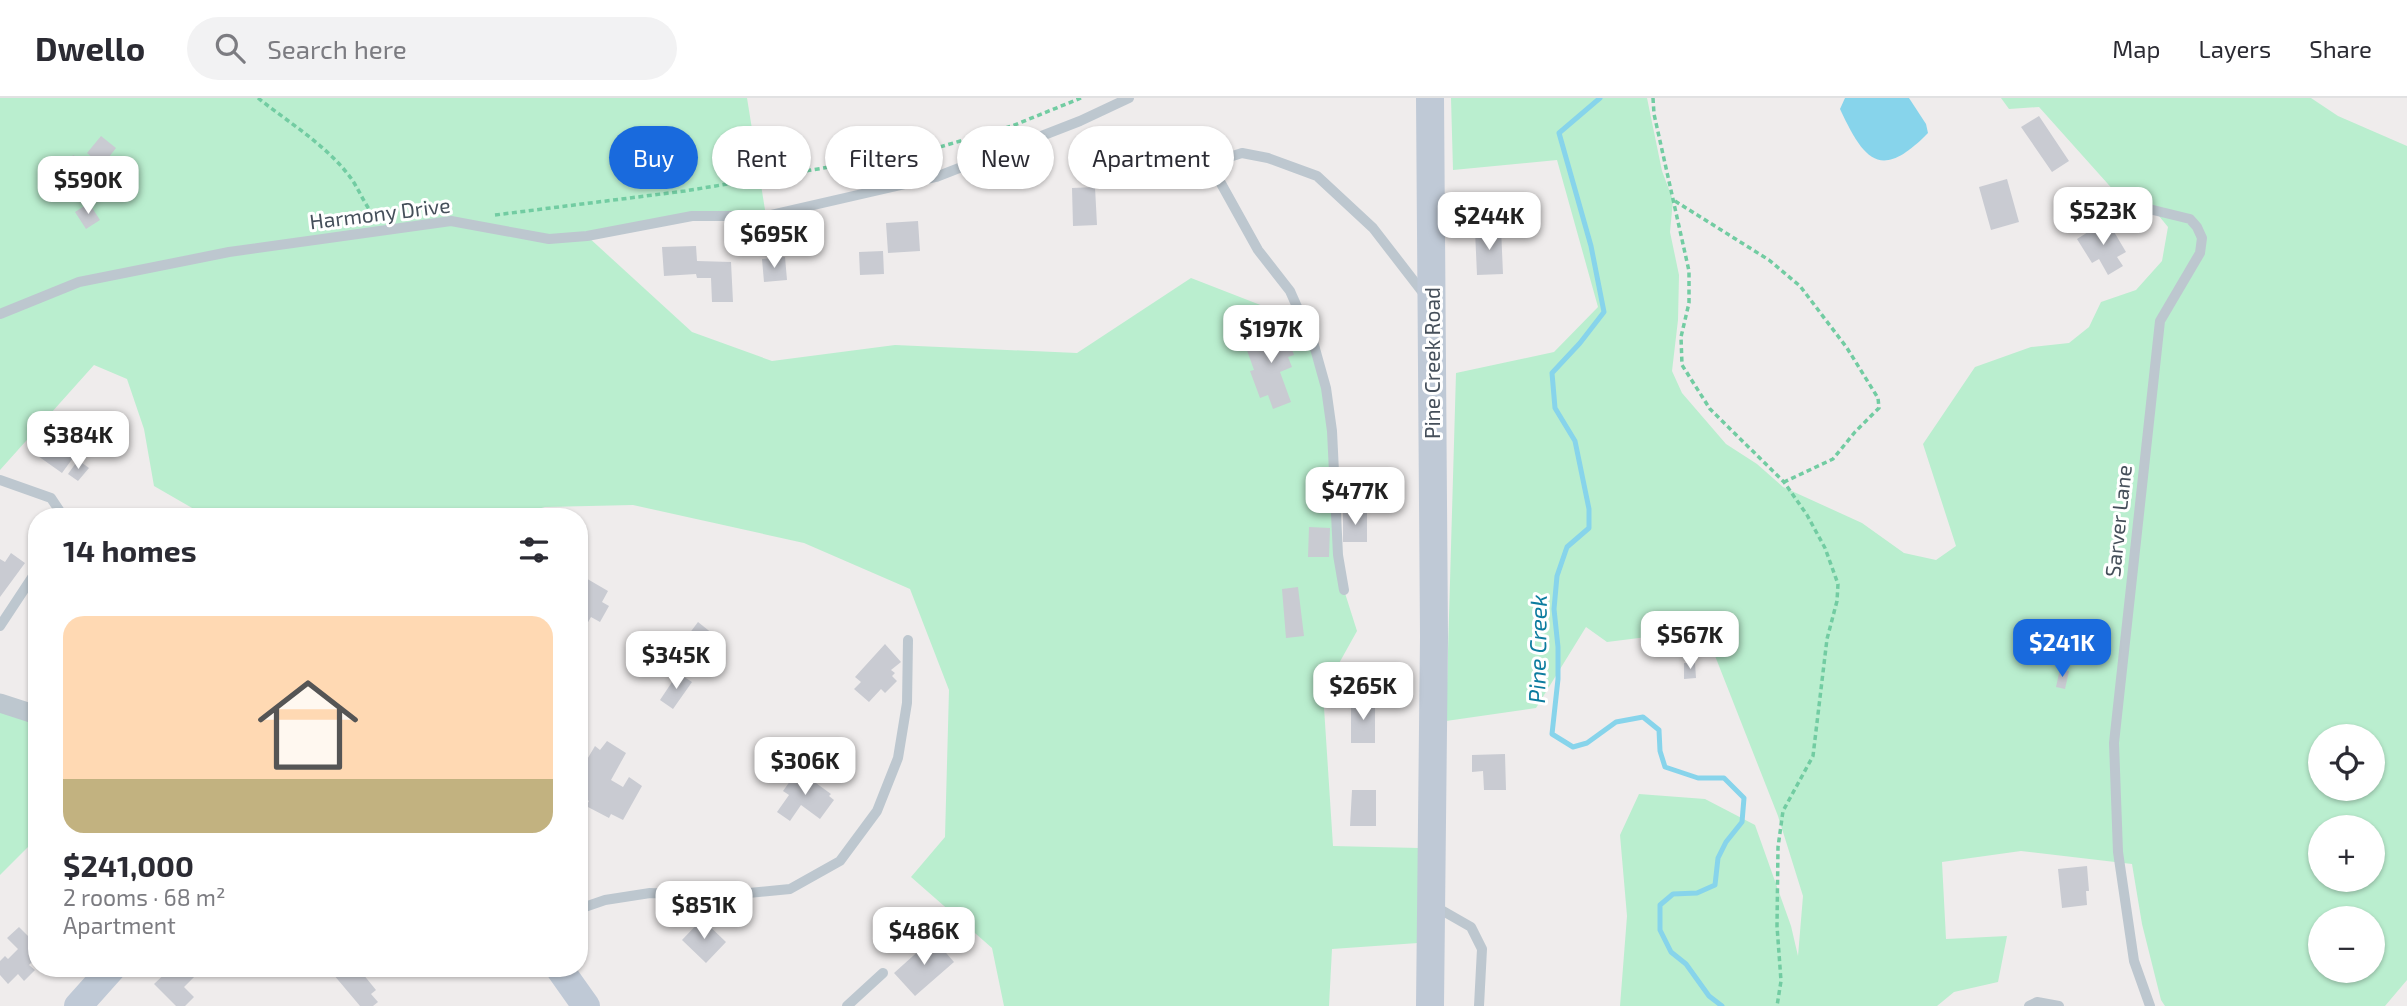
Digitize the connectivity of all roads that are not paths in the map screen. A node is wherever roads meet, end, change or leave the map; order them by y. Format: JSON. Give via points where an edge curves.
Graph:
{"nodes":[{"id":1,"x":1129,"y":98,"type":"edge"},
{"id":2,"x":1430,"y":98,"type":"edge"},
{"id":3,"x":2108,"y":199,"type":"dead end"},
{"id":4,"x":1433,"y":306,"type":"junction"},
{"id":5,"x":0,"y":314,"type":"edge"},
{"id":6,"x":0,"y":480,"type":"edge"},
{"id":7,"x":58,"y":508,"type":"edge"},
{"id":8,"x":28,"y":584,"type":"edge"},
{"id":9,"x":1344,"y":590,"type":"dead end"},
{"id":10,"x":0,"y":626,"type":"edge"},
{"id":11,"x":908,"y":640,"type":"dead end"},
{"id":12,"x":0,"y":703,"type":"edge"},
{"id":13,"x":28,"y":712,"type":"edge"},
{"id":14,"x":1431,"y":905,"type":"junction"},
{"id":15,"x":588,"y":906,"type":"edge"},
{"id":16,"x":883,"y":973,"type":"dead end"},
{"id":17,"x":104,"y":977,"type":"edge"},
{"id":18,"x":565,"y":977,"type":"edge"},
{"id":19,"x":78,"y":1006,"type":"edge"},
{"id":20,"x":586,"y":1006,"type":"edge"},
{"id":21,"x":847,"y":1006,"type":"edge"},
{"id":22,"x":1430,"y":1006,"type":"edge"},
{"id":23,"x":1479,"y":1006,"type":"edge"},
{"id":24,"x":2029,"y":1006,"type":"edge"},
{"id":25,"x":2059,"y":1006,"type":"edge"},
{"id":26,"x":2150,"y":1006,"type":"edge"}],
"edges":[{"from":1,"to":5,"type":"lane","name":"Harmony Drive","via":[[936,177],[766,216],[692,216],[549,239],[451,220],[229,252],[79,282]]},
{"from":2,"to":4,"type":"street","name":"Pine Creek Road"},
{"from":3,"to":26,"type":"lane","name":"Sarver Lane","via":[[2190,219],[2202,239],[2200,253],[2161,321],[2114,743],[2118,852],[2134,961]]},
{"from":4,"to":9,"type":"lane","via":[[1373,228],[1317,176],[1242,153],[1220,160],[1218,178],[1258,250],[1290,291],[1314,345],[1332,431]]},
{"from":4,"to":14,"type":"street","name":"Pine Creek Road"},
{"from":6,"to":7,"type":"lane","via":[[51,498]]},
{"from":8,"to":10,"type":"lane"},
{"from":11,"to":15,"type":"lane","via":[[907,703],[898,758],[877,811],[840,860],[790,889],[719,896],[650,893]]},
{"from":12,"to":13,"type":"street"},
{"from":14,"to":22,"type":"street","name":"Pine Creek Road"},
{"from":14,"to":23,"type":"lane","via":[[1471,927],[1482,949]]},
{"from":16,"to":21,"type":"lane"},
{"from":17,"to":19,"type":"street"},
{"from":18,"to":20,"type":"street"},
{"from":24,"to":25,"type":"lane","via":[[2037,1002]]}]}
